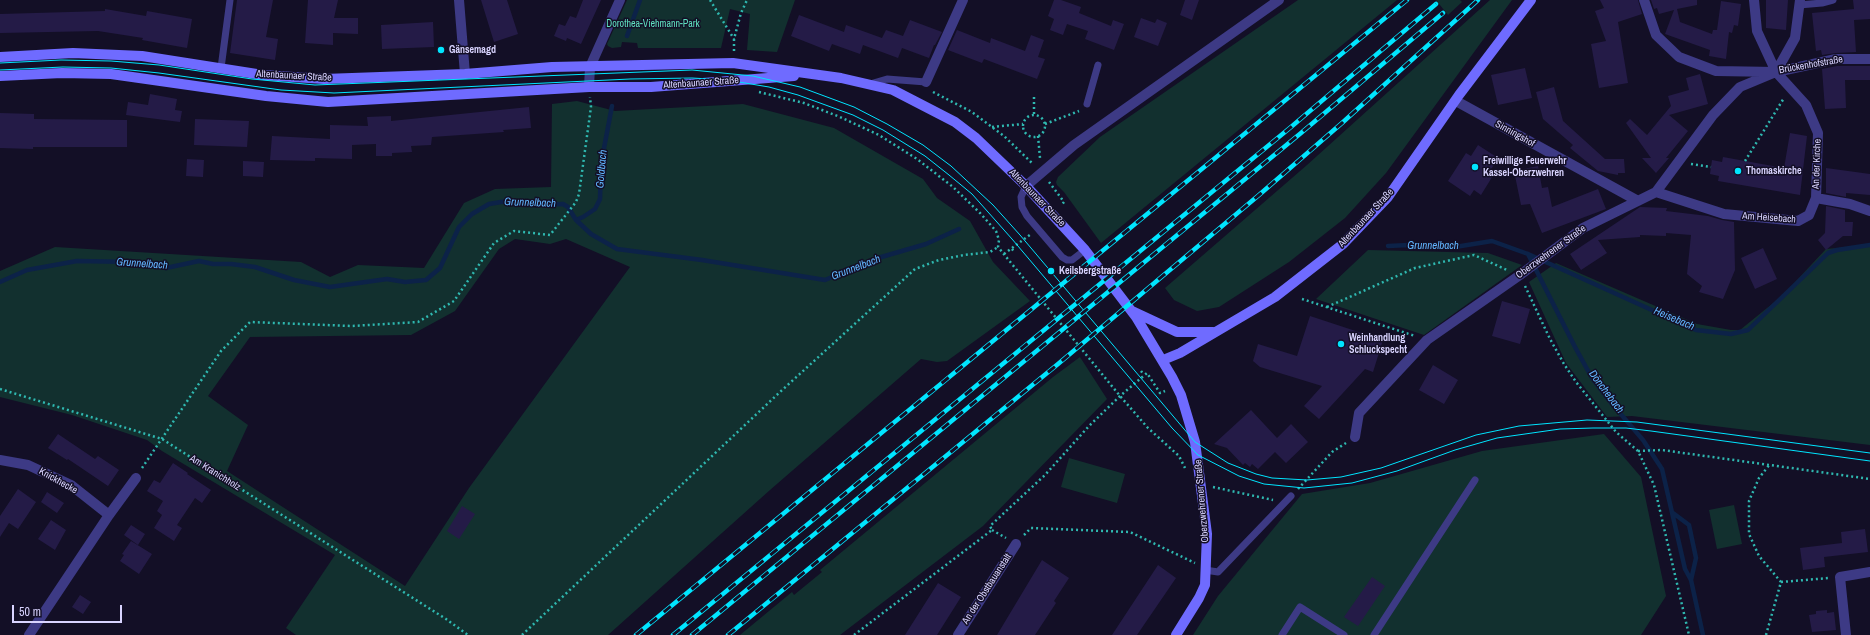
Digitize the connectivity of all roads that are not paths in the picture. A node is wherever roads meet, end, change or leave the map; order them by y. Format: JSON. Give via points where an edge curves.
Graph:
{"nodes":[{"id":1,"x":230,"y":0,"type":"edge"},
{"id":2,"x":459,"y":0,"type":"edge"},
{"id":3,"x":620,"y":0,"type":"edge"},
{"id":4,"x":963,"y":0,"type":"edge"},
{"id":5,"x":1279,"y":0,"type":"edge"},
{"id":6,"x":1531,"y":0,"type":"edge"},
{"id":7,"x":1644,"y":0,"type":"edge"},
{"id":8,"x":1754,"y":0,"type":"edge"},
{"id":9,"x":1833,"y":0,"type":"edge"},
{"id":10,"x":1800,"y":2,"type":"edge"},
{"id":11,"x":0,"y":57,"type":"edge"},
{"id":12,"x":1870,"y":59,"type":"edge"},
{"id":13,"x":1098,"y":65,"type":"dead end"},
{"id":14,"x":590,"y":67,"type":"junction"},
{"id":15,"x":221,"y":68,"type":"junction"},
{"id":16,"x":1776,"y":72,"type":"junction"},
{"id":17,"x":465,"y":74,"type":"junction"},
{"id":18,"x":812,"y":74,"type":"junction"},
{"id":19,"x":0,"y":76,"type":"edge"},
{"id":20,"x":926,"y":82,"type":"joint"},
{"id":21,"x":870,"y":84,"type":"junction"},
{"id":22,"x":589,"y":87,"type":"junction"},
{"id":23,"x":1456,"y":101,"type":"junction"},
{"id":24,"x":1087,"y":104,"type":"dead end"},
{"id":25,"x":1026,"y":186,"type":"junction"},
{"id":26,"x":1656,"y":192,"type":"junction"},
{"id":27,"x":1816,"y":198,"type":"junction"},
{"id":28,"x":1638,"y":201,"type":"junction"},
{"id":29,"x":1870,"y":211,"type":"edge"},
{"id":30,"x":1085,"y":250,"type":"junction"},
{"id":31,"x":1130,"y":310,"type":"junction"},
{"id":32,"x":1214,"y":332,"type":"junction"},
{"id":33,"x":1163,"y":360,"type":"junction"},
{"id":34,"x":1177,"y":386,"type":"joint"},
{"id":35,"x":1355,"y":437,"type":"road end"},
{"id":36,"x":0,"y":460,"type":"edge"},
{"id":37,"x":136,"y":478,"type":"road end"},
{"id":38,"x":1475,"y":480,"type":"dead end"},
{"id":39,"x":1291,"y":496,"type":"road end"},
{"id":40,"x":109,"y":515,"type":"junction"},
{"id":41,"x":1016,"y":544,"type":"road end"},
{"id":42,"x":1205,"y":570,"type":"junction"},
{"id":43,"x":1870,"y":572,"type":"edge"},
{"id":44,"x":29,"y":635,"type":"edge"},
{"id":45,"x":958,"y":635,"type":"edge"},
{"id":46,"x":1176,"y":635,"type":"edge"},
{"id":47,"x":1282,"y":635,"type":"edge"},
{"id":48,"x":1344,"y":635,"type":"edge"},
{"id":49,"x":1374,"y":635,"type":"edge"},
{"id":50,"x":1846,"y":635,"type":"edge"}],
"edges":[{"from":1,"to":15,"type":"lane"},
{"from":2,"to":17,"type":"street"},
{"from":3,"to":14,"type":"street"},
{"from":4,"to":20,"type":"street","name":"Altenbaunaer Straße"},
{"from":5,"to":25,"type":"street","via":[[1094,130]]},
{"from":6,"to":23,"type":"main road","name":"Altenbaunaer Straße"},
{"from":7,"to":16,"type":"street","name":"Brückenhofstraße","via":[[1656,35],[1679,57],[1716,71]]},
{"from":8,"to":16,"type":"street","name":"An der Kirche","via":[[1757,31]]},
{"from":9,"to":10,"type":"lane","via":[[1822,3]]},
{"from":10,"to":16,"type":"street","via":[[1795,38]]},
{"from":11,"to":15,"type":"main road","name":"Altenbaunaer Straße","via":[[73,53],[134,56]]},
{"from":12,"to":16,"type":"street","name":"Brückenhofstraße","via":[[1836,59]]},
{"from":13,"to":24,"type":"lane"},
{"from":14,"to":17,"type":"main road","name":"Altenbaunaer Straße","via":[[552,67]]},
{"from":14,"to":18,"type":"main road","name":"Altenbaunaer Straße","via":[[733,63]]},
{"from":14,"to":22,"type":"street"},
{"from":15,"to":17,"type":"main road","name":"Altenbaunaer Straße","via":[[263,75],[324,78]]},
{"from":16,"to":26,"type":"street","name":"Oberzwehrener Straße","via":[[1740,87],[1713,115]]},
{"from":16,"to":27,"type":"street","name":"An der Kirche","via":[[1806,105],[1818,133]]},
{"from":18,"to":21,"type":"main road","name":"Altenbaunaer Straße"},
{"from":18,"to":22,"type":"main road","name":"Altenbaunaer Straße","via":[[651,87]]},
{"from":19,"to":22,"type":"main road","name":"Altenbaunaer Straße","via":[[111,74],[328,102]]},
{"from":20,"to":21,"type":"lane","name":"Altenbaunaer Straße","via":[[887,79]]},
{"from":21,"to":25,"type":"main road","name":"Altenbaunaer Straße","via":[[893,90],[955,122],[976,138]]},
{"from":23,"to":28,"type":"street","name":"Sinningshof"},
{"from":23,"to":32,"type":"main road","name":"Altenbaunaer Straße","via":[[1388,197],[1343,244],[1275,297]]},
{"from":25,"to":30,"type":"main road","name":"Altenbaunaer Straße"},
{"from":25,"to":30,"type":"lane","via":[[1021,197],[1022,207],[1037,229],[1067,260],[1072,260]]},
{"from":26,"to":27,"type":"street","name":"Am Heisebach","via":[[1724,214],[1798,221],[1809,215]]},
{"from":26,"to":28,"type":"street","name":"Oberzwehrener Straße"},
{"from":27,"to":29,"type":"street","via":[[1850,204]]},
{"from":28,"to":35,"type":"street","name":"Oberzwehrener Straße","via":[[1583,228],[1427,340],[1359,413]]},
{"from":30,"to":31,"type":"main road","name":"Altenbaunaer Straße"},
{"from":31,"to":32,"type":"main road","via":[[1177,332]]},
{"from":31,"to":33,"type":"main road","name":"Altenbaunaer Straße"},
{"from":32,"to":33,"type":"main road","name":"Altenbaunaer Straße"},
{"from":33,"to":34,"type":"main road","name":"Altenbaunaer Straße"},
{"from":34,"to":42,"type":"main road","name":"Oberzwehrener Straße","via":[[1195,442],[1202,484],[1207,534]]},
{"from":36,"to":40,"type":"street","name":"Knickhecke","via":[[28,465],[71,485]]},
{"from":37,"to":40,"type":"street"},
{"from":38,"to":49,"type":"lane"},
{"from":39,"to":42,"type":"lane","via":[[1218,572]]},
{"from":40,"to":44,"type":"street"},
{"from":41,"to":45,"type":"street","name":"An der Obstbauanstalt"},
{"from":42,"to":46,"type":"main road","name":"Oberzwehrener Straße","via":[[1205,585]]},
{"from":43,"to":50,"type":"street","via":[[1840,577]]},
{"from":47,"to":48,"type":"lane","via":[[1300,607]]}]}
